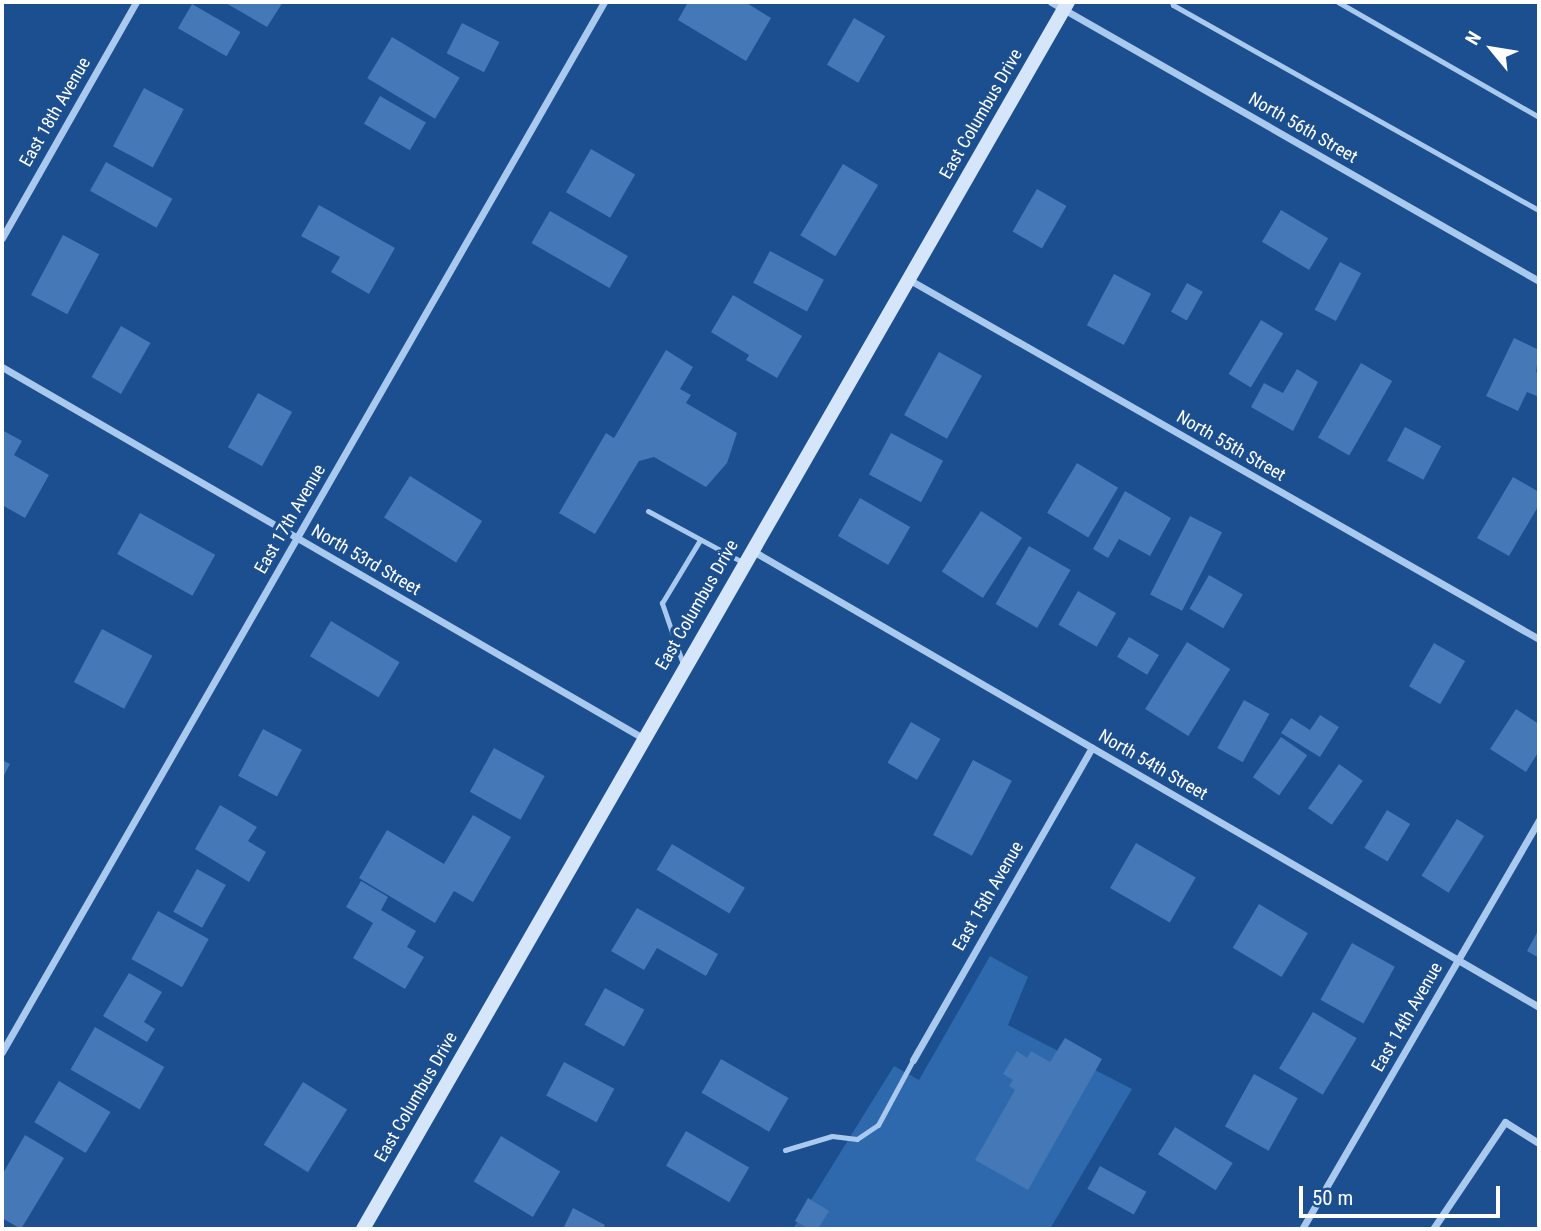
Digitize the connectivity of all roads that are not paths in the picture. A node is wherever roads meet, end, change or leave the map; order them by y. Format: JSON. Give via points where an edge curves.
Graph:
{"nodes":[{"id":1,"x":136,"y":2,"type":"edge"},
{"id":2,"x":604,"y":2,"type":"edge"},
{"id":3,"x":1172,"y":2,"type":"edge"},
{"id":4,"x":1338,"y":2,"type":"edge"},
{"id":5,"x":1061,"y":4,"type":"edge"},
{"id":6,"x":1539,"y":117,"type":"edge"},
{"id":7,"x":1539,"y":210,"type":"edge"},
{"id":8,"x":2,"y":238,"type":"edge"},
{"id":9,"x":908,"y":279,"type":"junction"},
{"id":10,"x":1539,"y":281,"type":"edge"},
{"id":11,"x":2,"y":367,"type":"edge"},
{"id":12,"x":648,"y":511,"type":"dead end"},
{"id":13,"x":297,"y":538,"type":"junction"},
{"id":14,"x":699,"y":540,"type":"junction"},
{"id":15,"x":748,"y":556,"type":"junction"},
{"id":16,"x":1539,"y":639,"type":"edge"},
{"id":17,"x":684,"y":667,"type":"junction"},
{"id":18,"x":643,"y":738,"type":"junction"},
{"id":19,"x":1092,"y":748,"type":"junction"},
{"id":20,"x":1539,"y":820,"type":"edge"},
{"id":21,"x":1458,"y":961,"type":"junction"},
{"id":22,"x":1539,"y":1007,"type":"edge"},
{"id":23,"x":2,"y":1052,"type":"edge"},
{"id":24,"x":913,"y":1060,"type":"joint"},
{"id":25,"x":1539,"y":1143,"type":"edge"},
{"id":26,"x":785,"y":1150,"type":"dead end"},
{"id":27,"x":363,"y":1229,"type":"edge"},
{"id":28,"x":1301,"y":1229,"type":"edge"},
{"id":29,"x":1433,"y":1229,"type":"edge"}],
"edges":[{"from":1,"to":8,"type":"street","name":"East 18th Avenue"},
{"from":2,"to":13,"type":"street","name":"East 17th Avenue"},
{"from":3,"to":7,"type":"lane"},
{"from":4,"to":6,"type":"lane"},
{"from":5,"to":9,"type":"main road","name":"East Columbus Drive"},
{"from":5,"to":10,"type":"street","name":"North 56th Street"},
{"from":9,"to":15,"type":"main road","name":"East Columbus Drive"},
{"from":9,"to":16,"type":"street","name":"North 55th Street"},
{"from":11,"to":13,"type":"street","name":"North 53rd Street"},
{"from":12,"to":14,"type":"lane"},
{"from":13,"to":18,"type":"street","name":"North 53rd Street"},
{"from":13,"to":23,"type":"street","name":"East 17th Avenue"},
{"from":14,"to":15,"type":"lane"},
{"from":14,"to":17,"type":"lane","via":[[662,603]]},
{"from":15,"to":17,"type":"main road","name":"East Columbus Drive"},
{"from":15,"to":19,"type":"street","name":"North 54th Street"},
{"from":17,"to":18,"type":"main road","name":"East Columbus Drive"},
{"from":18,"to":27,"type":"main road","name":"East Columbus Drive"},
{"from":19,"to":21,"type":"street","name":"North 54th Street"},
{"from":19,"to":24,"type":"street","name":"East 15th Avenue"},
{"from":20,"to":21,"type":"street","name":"East 14th Avenue"},
{"from":21,"to":22,"type":"street","name":"North 54th Street"},
{"from":21,"to":28,"type":"street","name":"East 14th Avenue"},
{"from":24,"to":26,"type":"lane","via":[[878,1125],[857,1139],[832,1136]]},
{"from":25,"to":29,"type":"street","via":[[1505,1122]]}]}
